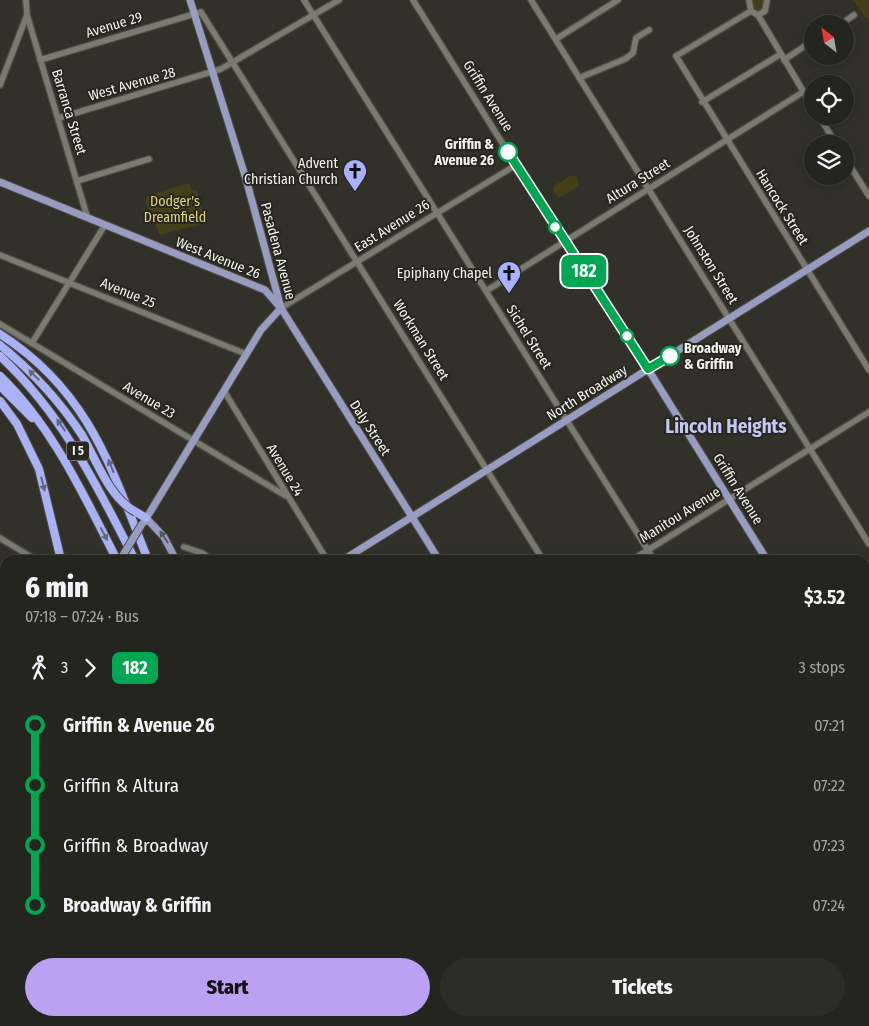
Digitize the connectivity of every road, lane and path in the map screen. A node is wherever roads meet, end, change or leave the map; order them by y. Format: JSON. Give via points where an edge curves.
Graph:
{"nodes":[{"id":1,"x":26,"y":0,"type":"edge"},
{"id":2,"x":190,"y":0,"type":"edge"},
{"id":3,"x":304,"y":0,"type":"edge"},
{"id":4,"x":339,"y":0,"type":"edge"},
{"id":5,"x":413,"y":0,"type":"edge"},
{"id":6,"x":531,"y":0,"type":"edge"},
{"id":7,"x":618,"y":0,"type":"edge"},
{"id":8,"x":749,"y":0,"type":"edge"},
{"id":9,"x":768,"y":0,"type":"edge"},
{"id":10,"x":751,"y":11,"type":"junction"},
{"id":11,"x":194,"y":13,"type":"junction"},
{"id":12,"x":28,"y":15,"type":"junction"},
{"id":13,"x":758,"y":15,"type":"junction"},
{"id":14,"x":314,"y":16,"type":"junction"},
{"id":15,"x":649,"y":30,"type":"dead end"},
{"id":16,"x":556,"y":40,"type":"junction"},
{"id":17,"x":804,"y":45,"type":"edge"},
{"id":18,"x":782,"y":57,"type":"junction"},
{"id":19,"x":40,"y":60,"type":"junction"},
{"id":20,"x":233,"y":62,"type":"junction"},
{"id":21,"x":212,"y":73,"type":"junction"},
{"id":22,"x":579,"y":78,"type":"junction"},
{"id":23,"x":0,"y":85,"type":"edge"},
{"id":24,"x":804,"y":92,"type":"joint"},
{"id":25,"x":702,"y":102,"type":"junction"},
{"id":26,"x":59,"y":118,"type":"junction"},
{"id":27,"x":726,"y":140,"type":"junction"},
{"id":28,"x":149,"y":159,"type":"dead end"},
{"id":29,"x":516,"y":165,"type":"junction"},
{"id":30,"x":854,"y":172,"type":"edge"},
{"id":31,"x":77,"y":181,"type":"junction"},
{"id":32,"x":0,"y":182,"type":"edge"},
{"id":33,"x":649,"y":189,"type":"junction"},
{"id":34,"x":869,"y":196,"type":"edge"},
{"id":35,"x":436,"y":214,"type":"junction"},
{"id":36,"x":87,"y":216,"type":"junction"},
{"id":37,"x":105,"y":224,"type":"junction"},
{"id":38,"x":869,"y":231,"type":"edge"},
{"id":39,"x":564,"y":242,"type":"junction"},
{"id":40,"x":0,"y":255,"type":"edge"},
{"id":41,"x":358,"y":262,"type":"junction"},
{"id":42,"x":807,"y":270,"type":"junction"},
{"id":43,"x":70,"y":282,"type":"junction"},
{"id":44,"x":486,"y":291,"type":"junction"},
{"id":45,"x":281,"y":308,"type":"junction"},
{"id":46,"x":730,"y":318,"type":"junction"},
{"id":47,"x":0,"y":324,"type":"edge"},
{"id":48,"x":0,"y":334,"type":"edge"},
{"id":49,"x":32,"y":343,"type":"junction"},
{"id":50,"x":0,"y":345,"type":"edge"},
{"id":51,"x":246,"y":354,"type":"junction"},
{"id":52,"x":0,"y":356,"type":"edge"},
{"id":53,"x":648,"y":369,"type":"junction"},
{"id":54,"x":869,"y":370,"type":"edge"},
{"id":55,"x":0,"y":376,"type":"edge"},
{"id":56,"x":0,"y":386,"type":"edge"},
{"id":57,"x":224,"y":391,"type":"junction"},
{"id":58,"x":0,"y":401,"type":"edge"},
{"id":59,"x":869,"y":412,"type":"edge"},
{"id":60,"x":567,"y":420,"type":"junction"},
{"id":61,"x":46,"y":431,"type":"junction"},
{"id":62,"x":194,"y":441,"type":"junction"},
{"id":63,"x":810,"y":449,"type":"junction"},
{"id":64,"x":487,"y":470,"type":"junction"},
{"id":65,"x":286,"y":496,"type":"junction"},
{"id":66,"x":729,"y":499,"type":"junction"},
{"id":67,"x":412,"y":517,"type":"junction"},
{"id":68,"x":144,"y":521,"type":"junction"},
{"id":69,"x":0,"y":538,"type":"edge"},
{"id":70,"x":869,"y":544,"type":"edge"},
{"id":71,"x":184,"y":547,"type":"dead end"},
{"id":72,"x":648,"y":550,"type":"junction"},
{"id":73,"x":28,"y":555,"type":"edge"},
{"id":74,"x":60,"y":555,"type":"edge"},
{"id":75,"x":116,"y":555,"type":"edge"},
{"id":76,"x":122,"y":555,"type":"edge"},
{"id":77,"x":132,"y":555,"type":"edge"},
{"id":78,"x":146,"y":555,"type":"edge"},
{"id":79,"x":174,"y":555,"type":"edge"},
{"id":80,"x":205,"y":555,"type":"edge"},
{"id":81,"x":324,"y":555,"type":"edge"},
{"id":82,"x":351,"y":555,"type":"edge"},
{"id":83,"x":436,"y":555,"type":"edge"},
{"id":84,"x":540,"y":555,"type":"edge"},
{"id":85,"x":640,"y":555,"type":"edge"},
{"id":86,"x":651,"y":555,"type":"edge"},
{"id":87,"x":765,"y":555,"type":"edge"}],
"edges":[{"from":1,"to":12,"type":"street","name":"Barranca Street"},
{"from":2,"to":11,"type":"main road","name":"Pasadena Avenue"},
{"from":3,"to":14,"type":"street","name":"Sichel Street"},
{"from":4,"to":14,"type":"street","name":"West Avenue 28"},
{"from":5,"to":29,"type":"street","name":"Griffin Avenue"},
{"from":6,"to":16,"type":"street","name":"Johnston Street"},
{"from":7,"to":16,"type":"street"},
{"from":8,"to":10,"type":"street"},
{"from":9,"to":13,"type":"street","via":[[765,11]]},
{"from":10,"to":13,"type":"street"},
{"from":10,"to":25,"type":"street","name":"Hancock Street","via":[[676,56]]},
{"from":11,"to":19,"type":"street","name":"Avenue 29"},
{"from":11,"to":20,"type":"street","name":"Workman Street","via":[[200,12],[205,16]]},
{"from":11,"to":21,"type":"main road","name":"Pasadena Avenue"},
{"from":12,"to":19,"type":"street","name":"Barranca Street"},
{"from":12,"to":23,"type":"street"},
{"from":13,"to":18,"type":"street"},
{"from":14,"to":20,"type":"street","name":"West Avenue 28"},
{"from":14,"to":35,"type":"street","name":"Sichel Street"},
{"from":15,"to":22,"type":"street","via":[[636,38],[633,53]]},
{"from":16,"to":22,"type":"street","name":"Johnston Street"},
{"from":17,"to":18,"type":"street"},
{"from":18,"to":24,"type":"street"},
{"from":18,"to":25,"type":"street"},
{"from":19,"to":26,"type":"street","name":"Barranca Street"},
{"from":20,"to":21,"type":"street","name":"West Avenue 28"},
{"from":20,"to":41,"type":"street","name":"Workman Street"},
{"from":21,"to":26,"type":"street","name":"West Avenue 28"},
{"from":21,"to":45,"type":"main road","name":"Pasadena Avenue","via":[[246,179]]},
{"from":22,"to":33,"type":"street","name":"Johnston Street"},
{"from":24,"to":27,"type":"street","name":"Altura Street"},
{"from":25,"to":27,"type":"street","name":"Hancock Street"},
{"from":26,"to":31,"type":"street","name":"Barranca Street"},
{"from":27,"to":33,"type":"street","name":"Altura Street"},
{"from":27,"to":42,"type":"street","name":"Hancock Street"},
{"from":28,"to":31,"type":"street"},
{"from":29,"to":35,"type":"street","name":"East Avenue 26"},
{"from":29,"to":39,"type":"street","name":"Griffin Avenue"},
{"from":30,"to":34,"type":"street"},
{"from":31,"to":36,"type":"street","name":"Barranca Street"},
{"from":32,"to":36,"type":"main road","name":"West Avenue 26"},
{"from":33,"to":39,"type":"street","name":"Altura Street"},
{"from":33,"to":46,"type":"street","name":"Johnston Street"},
{"from":35,"to":41,"type":"street","name":"East Avenue 26"},
{"from":35,"to":44,"type":"street","name":"Sichel Street"},
{"from":36,"to":37,"type":"main road","name":"West Avenue 26"},
{"from":37,"to":43,"type":"street"},
{"from":37,"to":45,"type":"main road","name":"West Avenue 26","via":[[265,290]]},
{"from":38,"to":42,"type":"main road","name":"North Broadway"},
{"from":39,"to":44,"type":"street","name":"Altura Street"},
{"from":39,"to":53,"type":"street","name":"Griffin Avenue"},
{"from":40,"to":43,"type":"street","name":"Avenue 25"},
{"from":41,"to":45,"type":"street","name":"East Avenue 26"},
{"from":41,"to":64,"type":"street","name":"Workman Street"},
{"from":42,"to":46,"type":"main road","name":"North Broadway"},
{"from":42,"to":54,"type":"street","name":"Hancock Street"},
{"from":43,"to":49,"type":"street"},
{"from":43,"to":51,"type":"street","name":"Avenue 25"},
{"from":44,"to":60,"type":"street","name":"Sichel Street"},
{"from":45,"to":51,"type":"main road","name":"Pasadena Avenue","via":[[268,320]]},
{"from":45,"to":67,"type":"main road","name":"Daly Street"},
{"from":46,"to":53,"type":"main road","name":"North Broadway"},
{"from":46,"to":63,"type":"street","name":"Johnston Street"},
{"from":47,"to":49,"type":"street","name":"Avenue 23"},
{"from":78,"to":48,"type":"highway","one_way":true,"via":[[106,455],[87,420],[53,376]]},
{"from":49,"to":62,"type":"street","name":"Avenue 23"},
{"from":68,"to":50,"type":"highway","one_way":true,"bridge":true,"via":[[112,489],[69,416],[39,380]]},
{"from":51,"to":57,"type":"main road","name":"Pasadena Avenue"},
{"from":77,"to":52,"type":"highway","number":"I 5","one_way":true,"via":[[70,437],[34,389]]},
{"from":53,"to":60,"type":"main road","name":"North Broadway"},
{"from":53,"to":66,"type":"main road","name":"Griffin Avenue"},
{"from":55,"to":61,"type":"highway","number":"I 5"},
{"from":56,"to":61,"type":"highway"},
{"from":57,"to":62,"type":"main road","name":"Pasadena Avenue"},
{"from":57,"to":65,"type":"street","name":"Avenue 24"},
{"from":58,"to":74,"type":"highway","one_way":true,"via":[[17,424],[39,469]]},
{"from":59,"to":63,"type":"street","name":"Manitou Avenue"},
{"from":60,"to":64,"type":"main road","name":"North Broadway"},
{"from":60,"to":72,"type":"street","name":"Sichel Street"},
{"from":61,"to":75,"type":"highway","number":"I 5","one_way":true},
{"from":62,"to":65,"type":"street","name":"Avenue 23"},
{"from":62,"to":68,"type":"main road","name":"Pasadena Avenue"},
{"from":63,"to":66,"type":"street","name":"Manitou Avenue"},
{"from":63,"to":70,"type":"street","name":"Johnston Street"},
{"from":64,"to":67,"type":"main road","name":"North Broadway"},
{"from":64,"to":84,"type":"street","name":"Workman Street"},
{"from":65,"to":81,"type":"street","name":"Avenue 24"},
{"from":66,"to":72,"type":"street","name":"Manitou Avenue"},
{"from":66,"to":87,"type":"main road","name":"Griffin Avenue"},
{"from":67,"to":82,"type":"main road","name":"North Broadway"},
{"from":67,"to":83,"type":"main road","name":"Daly Street"},
{"from":68,"to":76,"type":"main road","name":"Pasadena Avenue","bridge":true},
{"from":79,"to":68,"type":"main road","one_way":true,"via":[[164,536]]},
{"from":69,"to":73,"type":"street"},
{"from":71,"to":80,"type":"street"},
{"from":72,"to":85,"type":"street","name":"Manitou Avenue"},
{"from":72,"to":86,"type":"street","name":"Sichel Street"}]}
